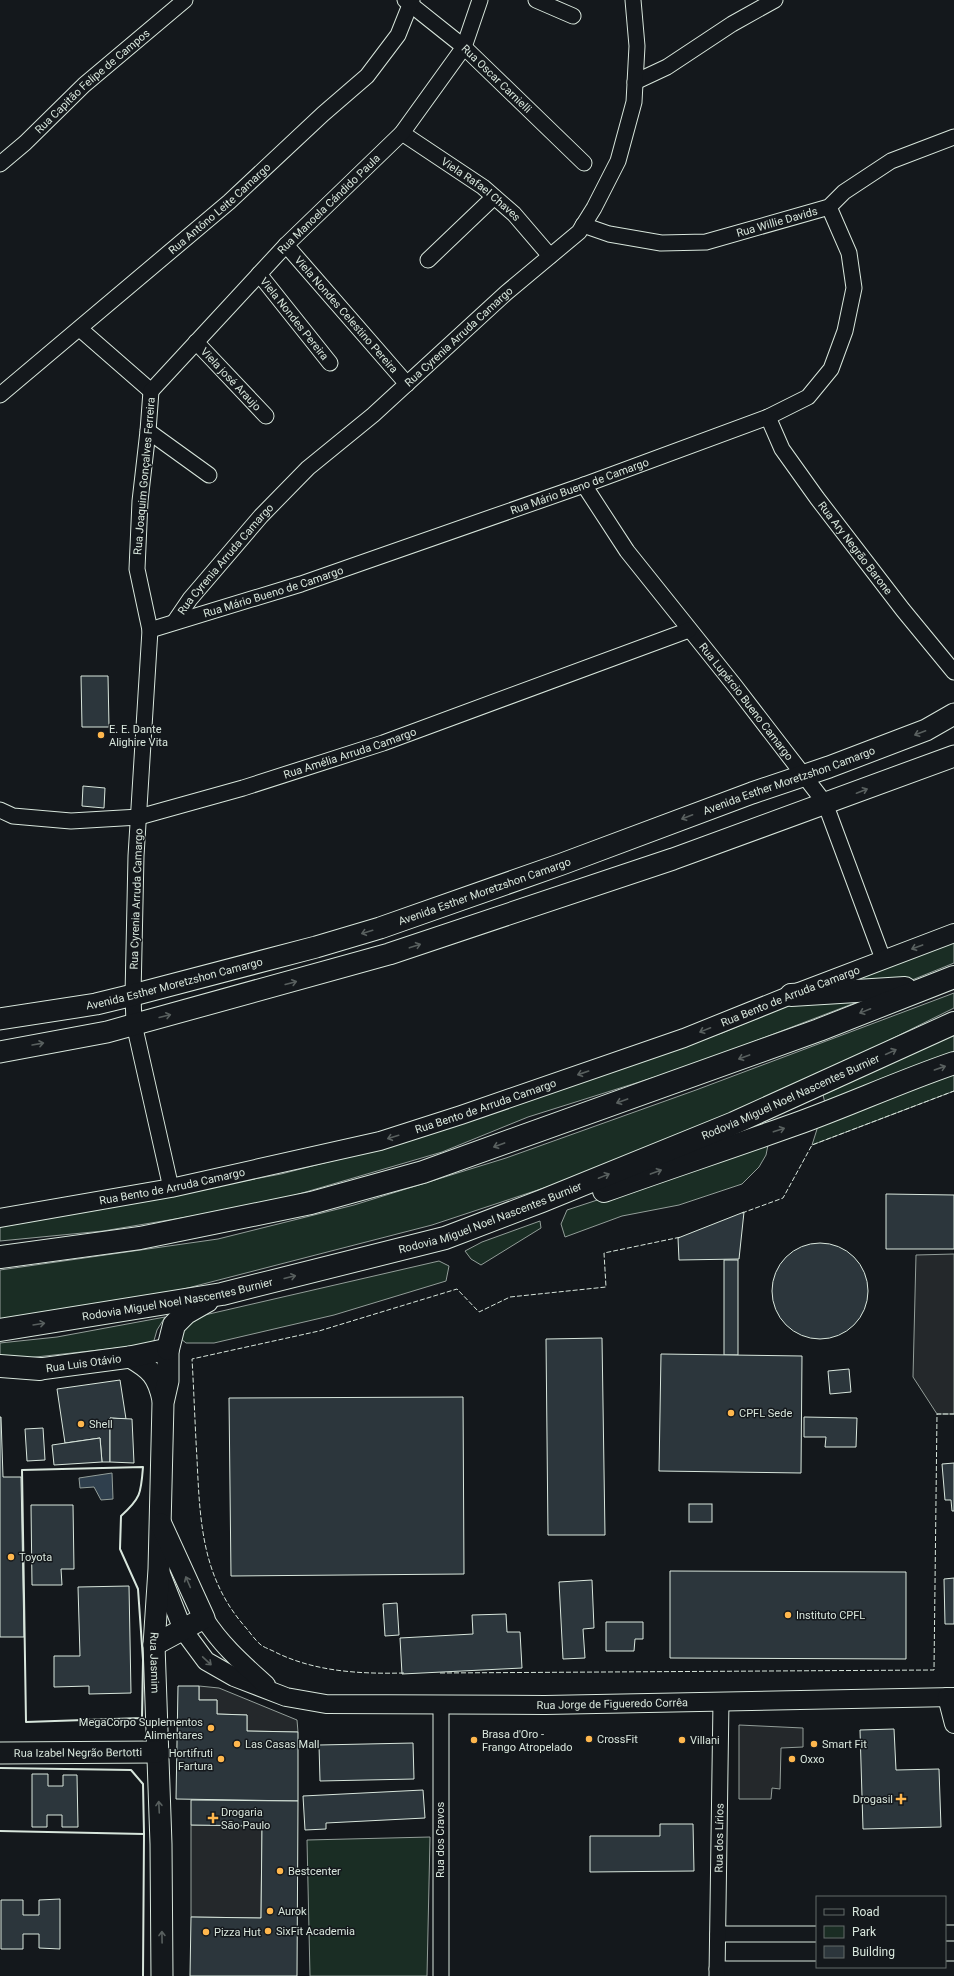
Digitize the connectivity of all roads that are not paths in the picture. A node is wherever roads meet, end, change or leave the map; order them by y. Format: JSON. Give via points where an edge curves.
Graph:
{"nodes":[{"id":1,"x":185,"y":0,"type":"edge"},
{"id":2,"x":480,"y":0,"type":"edge"},
{"id":3,"x":536,"y":0,"type":"edge"},
{"id":4,"x":633,"y":0,"type":"edge"},
{"id":5,"x":775,"y":0,"type":"edge"},
{"id":6,"x":409,"y":1,"type":"edge"},
{"id":7,"x":573,"y":16,"type":"dead end"},
{"id":8,"x":464,"y":47,"type":"junction"},
{"id":9,"x":635,"y":82,"type":"junction"},
{"id":10,"x":402,"y":133,"type":"junction"},
{"id":11,"x":954,"y":137,"type":"edge"},
{"id":12,"x":584,"y":163,"type":"dead end"},
{"id":13,"x":0,"y":164,"type":"edge"},
{"id":14,"x":494,"y":197,"type":"junction"},
{"id":15,"x":829,"y":207,"type":"junction"},
{"id":16,"x":583,"y":225,"type":"junction"},
{"id":17,"x":286,"y":245,"type":"junction"},
{"id":18,"x":550,"y":256,"type":"junction"},
{"id":19,"x":428,"y":260,"type":"dead end"},
{"id":20,"x":259,"y":274,"type":"junction"},
{"id":21,"x":80,"y":328,"type":"junction"},
{"id":22,"x":196,"y":342,"type":"junction"},
{"id":23,"x":330,"y":363,"type":"dead end"},
{"id":24,"x":408,"y":384,"type":"junction"},
{"id":25,"x":151,"y":391,"type":"junction"},
{"id":26,"x":0,"y":395,"type":"edge"},
{"id":27,"x":266,"y":416,"type":"dead end"},
{"id":28,"x":768,"y":417,"type":"junction"},
{"id":29,"x":148,"y":431,"type":"junction"},
{"id":30,"x":209,"y":476,"type":"dead end"},
{"id":31,"x":584,"y":485,"type":"junction"},
{"id":32,"x":176,"y":621,"type":"junction"},
{"id":33,"x":150,"y":630,"type":"junction"},
{"id":34,"x":689,"y":630,"type":"junction"},
{"id":35,"x":954,"y":672,"type":"edge"},
{"id":36,"x":954,"y":714,"type":"edge"},
{"id":37,"x":954,"y":756,"type":"edge"},
{"id":38,"x":802,"y":775,"type":"junction"},
{"id":39,"x":825,"y":803,"type":"junction"},
{"id":40,"x":0,"y":810,"type":"edge"},
{"id":41,"x":140,"y":818,"type":"junction"},
{"id":42,"x":954,"y":933,"type":"edge"},
{"id":43,"x":883,"y":959,"type":"junction"},
{"id":44,"x":954,"y":977,"type":"edge"},
{"id":45,"x":926,"y":987,"type":"junction"},
{"id":46,"x":133,"y":995,"type":"junction"},
{"id":47,"x":791,"y":995,"type":"junction"},
{"id":48,"x":0,"y":1019,"type":"edge"},
{"id":49,"x":954,"y":1023,"type":"edge"},
{"id":50,"x":134,"y":1024,"type":"junction"},
{"id":51,"x":0,"y":1052,"type":"edge"},
{"id":52,"x":954,"y":1063,"type":"edge"},
{"id":53,"x":171,"y":1188,"type":"junction"},
{"id":54,"x":542,"y":1201,"type":"junction"},
{"id":55,"x":0,"y":1218,"type":"edge"},
{"id":56,"x":0,"y":1257,"type":"edge"},
{"id":57,"x":222,"y":1294,"type":"junction"},
{"id":58,"x":0,"y":1330,"type":"edge"},
{"id":59,"x":168,"y":1349,"type":"junction"},
{"id":60,"x":130,"y":1357,"type":"junction"},
{"id":61,"x":0,"y":1366,"type":"edge"},
{"id":62,"x":40,"y":1369,"type":"junction"},
{"id":63,"x":0,"y":1376,"type":"edge"},
{"id":64,"x":163,"y":1403,"type":"junction"},
{"id":65,"x":160,"y":1521,"type":"junction"},
{"id":66,"x":159,"y":1569,"type":"junction"},
{"id":67,"x":204,"y":1618,"type":"junction"},
{"id":68,"x":183,"y":1630,"type":"junction"},
{"id":69,"x":154,"y":1645,"type":"junction"},
{"id":70,"x":273,"y":1691,"type":"junction"},
{"id":71,"x":950,"y":1697,"type":"edge"},
{"id":72,"x":720,"y":1701,"type":"junction"},
{"id":73,"x":441,"y":1704,"type":"junction"},
{"id":74,"x":954,"y":1724,"type":"edge"},
{"id":75,"x":156,"y":1752,"type":"junction"},
{"id":76,"x":0,"y":1753,"type":"edge"},
{"id":77,"x":718,"y":1934,"type":"junction"},
{"id":78,"x":816,"y":1934,"type":"edge"},
{"id":79,"x":954,"y":1968,"type":"edge"},
{"id":80,"x":717,"y":1973,"type":"edge"},
{"id":81,"x":162,"y":1976,"type":"edge"},
{"id":82,"x":441,"y":1976,"type":"edge"}],
"edges":[{"from":1,"to":13,"type":"street","name":"Rua Capitão Felipe de Campos","via":[[84,85]]},
{"from":2,"to":8,"type":"street","name":"Rua Manoela Cándido Paula"},
{"from":3,"to":7,"type":"street"},
{"from":4,"to":9,"type":"street","name":"Rua Cyrenia Arruda Camargo","via":[[637,46]]},
{"from":5,"to":9,"type":"street","via":[[732,24],[667,67]]},
{"from":6,"to":8,"type":"street","name":"Rua Oscar Carnielli"},
{"from":6,"to":21,"type":"street","name":"Rua Antôno Leite Camargo","via":[[398,35],[367,76],[229,202]]},
{"from":8,"to":10,"type":"street","name":"Rua Manoela Cándido Paula"},
{"from":8,"to":12,"type":"street","name":"Rua Oscar Carnielli"},
{"from":9,"to":16,"type":"street","name":"Rua Cyrenia Arruda Camargo","via":[[634,102],[618,161]]},
{"from":10,"to":14,"type":"street","name":"Viela Rafael Chaves"},
{"from":10,"to":17,"type":"street","name":"Rua Manoela Cándido Paula"},
{"from":11,"to":15,"type":"street","name":"Rua Willie Davids","via":[[891,161],[844,192]]},
{"from":14,"to":18,"type":"street","name":"Viela Rafael Chaves","via":[[514,214]]},
{"from":14,"to":19,"type":"street"},
{"from":15,"to":16,"type":"street","name":"Rua Willie Davids","via":[[706,242],[661,243],[609,234]]},
{"from":15,"to":28,"type":"street","name":"Rua Mário Bueno de Camargo","via":[[849,253],[854,288],[845,331],[831,369],[808,398]]},
{"from":16,"to":18,"type":"street","name":"Rua Cyrenia Arruda Camargo","via":[[579,232]]},
{"from":17,"to":20,"type":"street","name":"Rua Manoela Cándido Paula"},
{"from":17,"to":24,"type":"street","name":"Viela Nondes Celestino Pereira"},
{"from":18,"to":24,"type":"street","name":"Rua Cyrenia Arruda Camargo"},
{"from":20,"to":22,"type":"street","name":"Rua Manoela Cándido Paula"},
{"from":20,"to":23,"type":"street","name":"Viela Nondes Pereira"},
{"from":21,"to":25,"type":"street","name":"Rua Joaquim Gonçalves Ferreira"},
{"from":21,"to":26,"type":"street","name":"Rua Antôno Leite Camargo"},
{"from":22,"to":25,"type":"street","name":"Rua Manoela Cándido Paula"},
{"from":22,"to":27,"type":"street","name":"Viela josé Araujo"},
{"from":24,"to":32,"type":"street","name":"Rua Cyrenia Arruda Camargo","via":[[308,468],[261,516],[190,599]]},
{"from":25,"to":29,"type":"street","name":"Rua Joaquim Gonçalves Ferreira"},
{"from":28,"to":31,"type":"street","name":"Rua Mário Bueno de Camargo"},
{"from":28,"to":35,"type":"street","name":"Rua Ary Negrão Barone","via":[[782,449]]},
{"from":29,"to":30,"type":"street"},
{"from":29,"to":33,"type":"street","name":"Rua Joaquim Gonçalves Ferreira","via":[[140,501],[137,569]]},
{"from":31,"to":32,"type":"street","name":"Rua Mário Bueno de Camargo","via":[[301,584]]},
{"from":31,"to":34,"type":"street","name":"Rua Lupércio Bueno Camargo","via":[[627,551]]},
{"from":32,"to":33,"type":"street","name":"Rua Mário Bueno de Camargo"},
{"from":33,"to":41,"type":"street","name":"Rua Cyrenia Arruda Camargo"},
{"from":34,"to":38,"type":"street","name":"Rua Lupércio Bueno Camargo"},
{"from":34,"to":41,"type":"street","name":"Rua Amélia Arruda Camargo","via":[[383,743]]},
{"from":36,"to":38,"type":"main road","name":"Avenida Esther Moretzshon Camargo","one_way":true,"via":[[926,730]]},
{"from":39,"to":37,"type":"main road","one_way":true},
{"from":38,"to":39,"type":"street","name":"Rua Lupércio Bueno Camargo"},
{"from":38,"to":46,"type":"main road","name":"Avenida Esther Moretzshon Camargo","one_way":true,"via":[[380,928]]},
{"from":39,"to":43,"type":"street","name":"Rua Lupércio Bueno Camargo"},
{"from":50,"to":39,"type":"main road","one_way":true,"via":[[403,950],[666,861]]},
{"from":40,"to":41,"type":"street","name":"Rua Amélia Arruda Camargo","via":[[13,816],[71,821]]},
{"from":41,"to":46,"type":"street","name":"Rua Cyrenia Arruda Camargo","via":[[136,856]]},
{"from":42,"to":43,"type":"street","name":"Rua Bento de Arruda Camargo","one_way":true},
{"from":43,"to":47,"type":"street","name":"Rua Bento de Arruda Camargo"},
{"from":44,"to":45,"type":"highway"},
{"from":45,"to":47,"type":"highway"},
{"from":45,"to":56,"type":"highway","one_way":true,"via":[[819,1030],[423,1172],[312,1203],[140,1238]]},
{"from":46,"to":48,"type":"main road","name":"Avenida Esther Moretzshon Camargo","via":[[96,1004]]},
{"from":46,"to":50,"type":"street","name":"Rua Cyrenia Arruda Camargo"},
{"from":47,"to":53,"type":"street","name":"Rua Bento de Arruda Camargo","one_way":true,"via":[[684,1038],[394,1136]]},
{"from":54,"to":49,"type":"highway","name":"Rodovia Miguel Noel Nascentes Burnier","one_way":true,"via":[[734,1123]]},
{"from":51,"to":50,"type":"main road","one_way":true,"via":[[107,1032]]},
{"from":50,"to":53,"type":"street","name":"Rua Cyrenia Arruda Camargo"},
{"from":54,"to":52,"type":"highway","one_way":true,"via":[[557,1209],[719,1149],[797,1124]]},
{"from":53,"to":55,"type":"street","name":"Rua Bento de Arruda Camargo"},
{"from":57,"to":54,"type":"highway","name":"Rodovia Miguel Noel Nascentes Burnier","one_way":true,"via":[[445,1238]]},
{"from":58,"to":57,"type":"highway","name":"Rodovia Miguel Noel Nascentes Burnier","one_way":true},
{"from":57,"to":59,"type":"highway","via":[[186,1313],[174,1325]]},
{"from":59,"to":60,"type":"main road","name":"Rua Luis Otávio"},
{"from":59,"to":64,"type":"main road","name":"Rua Jasmim","via":[[168,1381]]},
{"from":60,"to":62,"type":"main road","name":"Rua Luis Otávio"},
{"from":60,"to":64,"type":"main road","via":[[152,1372],[159,1385]]},
{"from":61,"to":62,"type":"highway"},
{"from":62,"to":63,"type":"street","name":"Rua Luis Otávio"},
{"from":64,"to":65,"type":"main road","name":"Rua Jasmim"},
{"from":65,"to":66,"type":"main road","name":"Rua Jasmim"},
{"from":67,"to":65,"type":"main road","name":"Rua Jorge de Figueredo Corrêa","one_way":true},
{"from":66,"to":68,"type":"street","name":"Rua Jorge de Figueredo Corrêa"},
{"from":66,"to":69,"type":"main road","name":"Rua Jasmim"},
{"from":67,"to":68,"type":"main road"},
{"from":67,"to":70,"type":"street","name":"Rua Jorge de Figueredo Corrêa","via":[[215,1635],[236,1658]]},
{"from":68,"to":69,"type":"main road"},
{"from":68,"to":70,"type":"street","name":"Rua Jorge de Figueredo Corrêa","one_way":true,"via":[[206,1661],[217,1669],[234,1678]]},
{"from":69,"to":75,"type":"main road","name":"Rua Jasmim"},
{"from":70,"to":73,"type":"street","name":"Rua Jorge de Figueredo Corrêa","via":[[293,1699],[326,1704]]},
{"from":71,"to":72,"type":"street","name":"Rua Jorge de Figueredo Corrêa"},
{"from":71,"to":74,"type":"street"},
{"from":72,"to":73,"type":"street","name":"Rua Jorge de Figueredo Corrêa","via":[[544,1705]]},
{"from":72,"to":77,"type":"street","name":"Rua dos Lírios"},
{"from":73,"to":82,"type":"street","name":"Rua dos Cravos"},
{"from":75,"to":76,"type":"main road","name":"Rua Izabel Negrão Bertotti"},
{"from":81,"to":75,"type":"main road","name":"Rua Jasmim","one_way":true,"via":[[161,1844]]},
{"from":77,"to":78,"type":"street"},
{"from":77,"to":80,"type":"street","name":"Rua dos Lírios"},
{"from":79,"to":80,"type":"street"}]}
